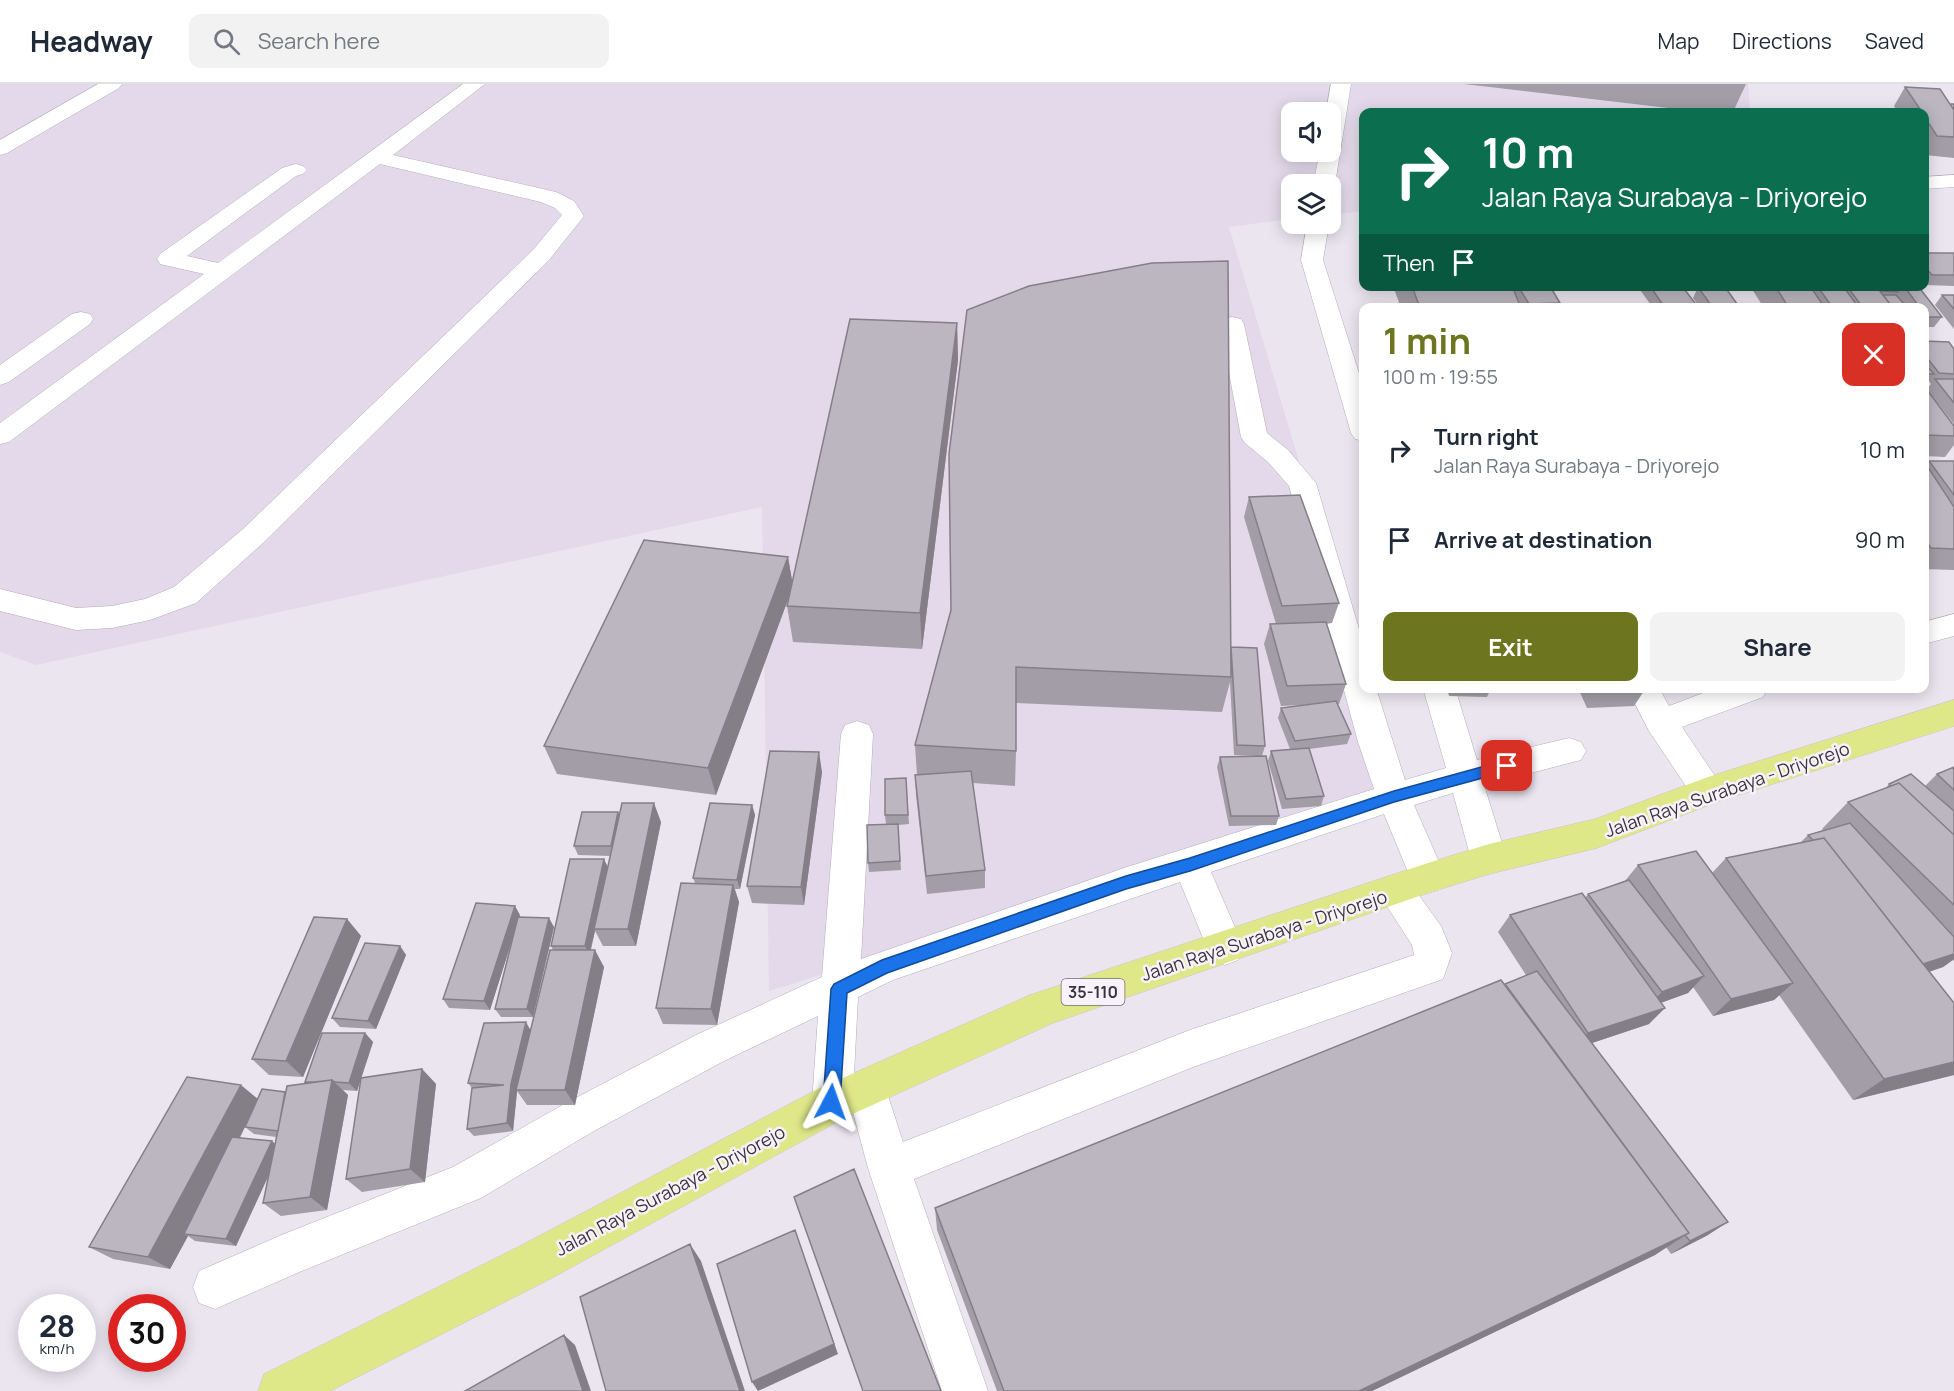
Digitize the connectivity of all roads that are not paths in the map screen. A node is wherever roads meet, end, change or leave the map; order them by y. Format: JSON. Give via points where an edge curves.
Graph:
{"nodes":[{"id":1,"x":111,"y":84,"type":"edge"},
{"id":2,"x":475,"y":84,"type":"edge"},
{"id":3,"x":1341,"y":84,"type":"edge"},
{"id":4,"x":1338,"y":102,"type":"edge"},
{"id":5,"x":0,"y":149,"type":"edge"},
{"id":6,"x":377,"y":157,"type":"junction"},
{"id":7,"x":296,"y":170,"type":"dead end"},
{"id":8,"x":1954,"y":181,"type":"edge"},
{"id":9,"x":1929,"y":183,"type":"edge"},
{"id":10,"x":1316,"y":234,"type":"edge"},
{"id":11,"x":223,"y":271,"type":"junction"},
{"id":12,"x":81,"y":319,"type":"dead end"},
{"id":13,"x":1232,"y":324,"type":"dead end"},
{"id":14,"x":0,"y":377,"type":"edge"},
{"id":15,"x":1359,"y":416,"type":"edge"},
{"id":16,"x":0,"y":436,"type":"edge"},
{"id":17,"x":0,"y":600,"type":"edge"},
{"id":18,"x":1954,"y":625,"type":"edge"},
{"id":19,"x":1929,"y":632,"type":"edge"},
{"id":20,"x":1359,"y":685,"type":"edge"},
{"id":21,"x":1361,"y":693,"type":"edge"},
{"id":22,"x":1440,"y":693,"type":"edge"},
{"id":23,"x":1646,"y":693,"type":"edge"},
{"id":24,"x":1739,"y":693,"type":"edge"},
{"id":25,"x":1954,"y":713,"type":"edge"},
{"id":26,"x":1661,"y":722,"type":"junction"},
{"id":27,"x":857,"y":734,"type":"dead end"},
{"id":28,"x":1569,"y":751,"type":"dead end"},
{"id":29,"x":1465,"y":776,"type":"junction"},
{"id":30,"x":1708,"y":791,"type":"junction"},
{"id":31,"x":1394,"y":797,"type":"junction"},
{"id":32,"x":1489,"y":859,"type":"junction"},
{"id":33,"x":1190,"y":864,"type":"junction"},
{"id":34,"x":1412,"y":884,"type":"junction"},
{"id":35,"x":1225,"y":948,"type":"junction"},
{"id":36,"x":839,"y":989,"type":"junction"},
{"id":37,"x":849,"y":1095,"type":"junction"},
{"id":38,"x":889,"y":1168,"type":"junction"},
{"id":39,"x":216,"y":1287,"type":"dead end"},
{"id":40,"x":281,"y":1391,"type":"edge"},
{"id":41,"x":965,"y":1391,"type":"edge"}],
"edges":[{"from":1,"to":5,"type":"street"},
{"from":2,"to":6,"type":"street"},
{"from":3,"to":4,"type":"street"},
{"from":6,"to":11,"type":"street"},
{"from":6,"to":17,"type":"street","via":[[548,197],[564,204],[573,216],[541,255],[252,536],[185,595],[150,609],[76,619]]},
{"from":7,"to":11,"type":"street","via":[[168,259]]},
{"from":8,"to":9,"type":"street"},
{"from":10,"to":15,"type":"street","via":[[1312,260]]},
{"from":11,"to":16,"type":"street"},
{"from":12,"to":14,"type":"street"},
{"from":13,"to":20,"type":"street","via":[[1254,437],[1302,483]]},
{"from":18,"to":19,"type":"street"},
{"from":21,"to":31,"type":"street"},
{"from":22,"to":29,"type":"street"},
{"from":23,"to":26,"type":"street"},
{"from":24,"to":26,"type":"street"},
{"from":25,"to":30,"type":"main road","name":"Jalan Raya Surabaya - Driyorejo","number":"35-110"},
{"from":26,"to":30,"type":"street"},
{"from":27,"to":36,"type":"street"},
{"from":28,"to":29,"type":"street"},
{"from":29,"to":31,"type":"street"},
{"from":29,"to":32,"type":"street"},
{"from":30,"to":32,"type":"main road","name":"Jalan Raya Surabaya - Driyorejo","number":"35-110","via":[[1597,833]]},
{"from":31,"to":33,"type":"street"},
{"from":31,"to":34,"type":"street"},
{"from":32,"to":34,"type":"main road","name":"Jalan Raya Surabaya - Driyorejo","number":"35-110"},
{"from":33,"to":35,"type":"street"},
{"from":33,"to":36,"type":"street","via":[[882,967]]},
{"from":34,"to":35,"type":"main road","name":"Jalan Raya Surabaya - Driyorejo","number":"35-110"},
{"from":34,"to":38,"type":"street","via":[[1432,953],[1430,967],[1190,1049]]},
{"from":35,"to":37,"type":"main road","name":"Jalan Raya Surabaya - Driyorejo","number":"35-110","via":[[1044,1008]]},
{"from":36,"to":37,"type":"street"},
{"from":36,"to":39,"type":"street","via":[[710,1048],[466,1183]]},
{"from":37,"to":38,"type":"street"},
{"from":37,"to":40,"type":"main road","name":"Jalan Raya Surabaya - Driyorejo","number":"35-110","via":[[534,1263]]},
{"from":38,"to":41,"type":"street"}]}
